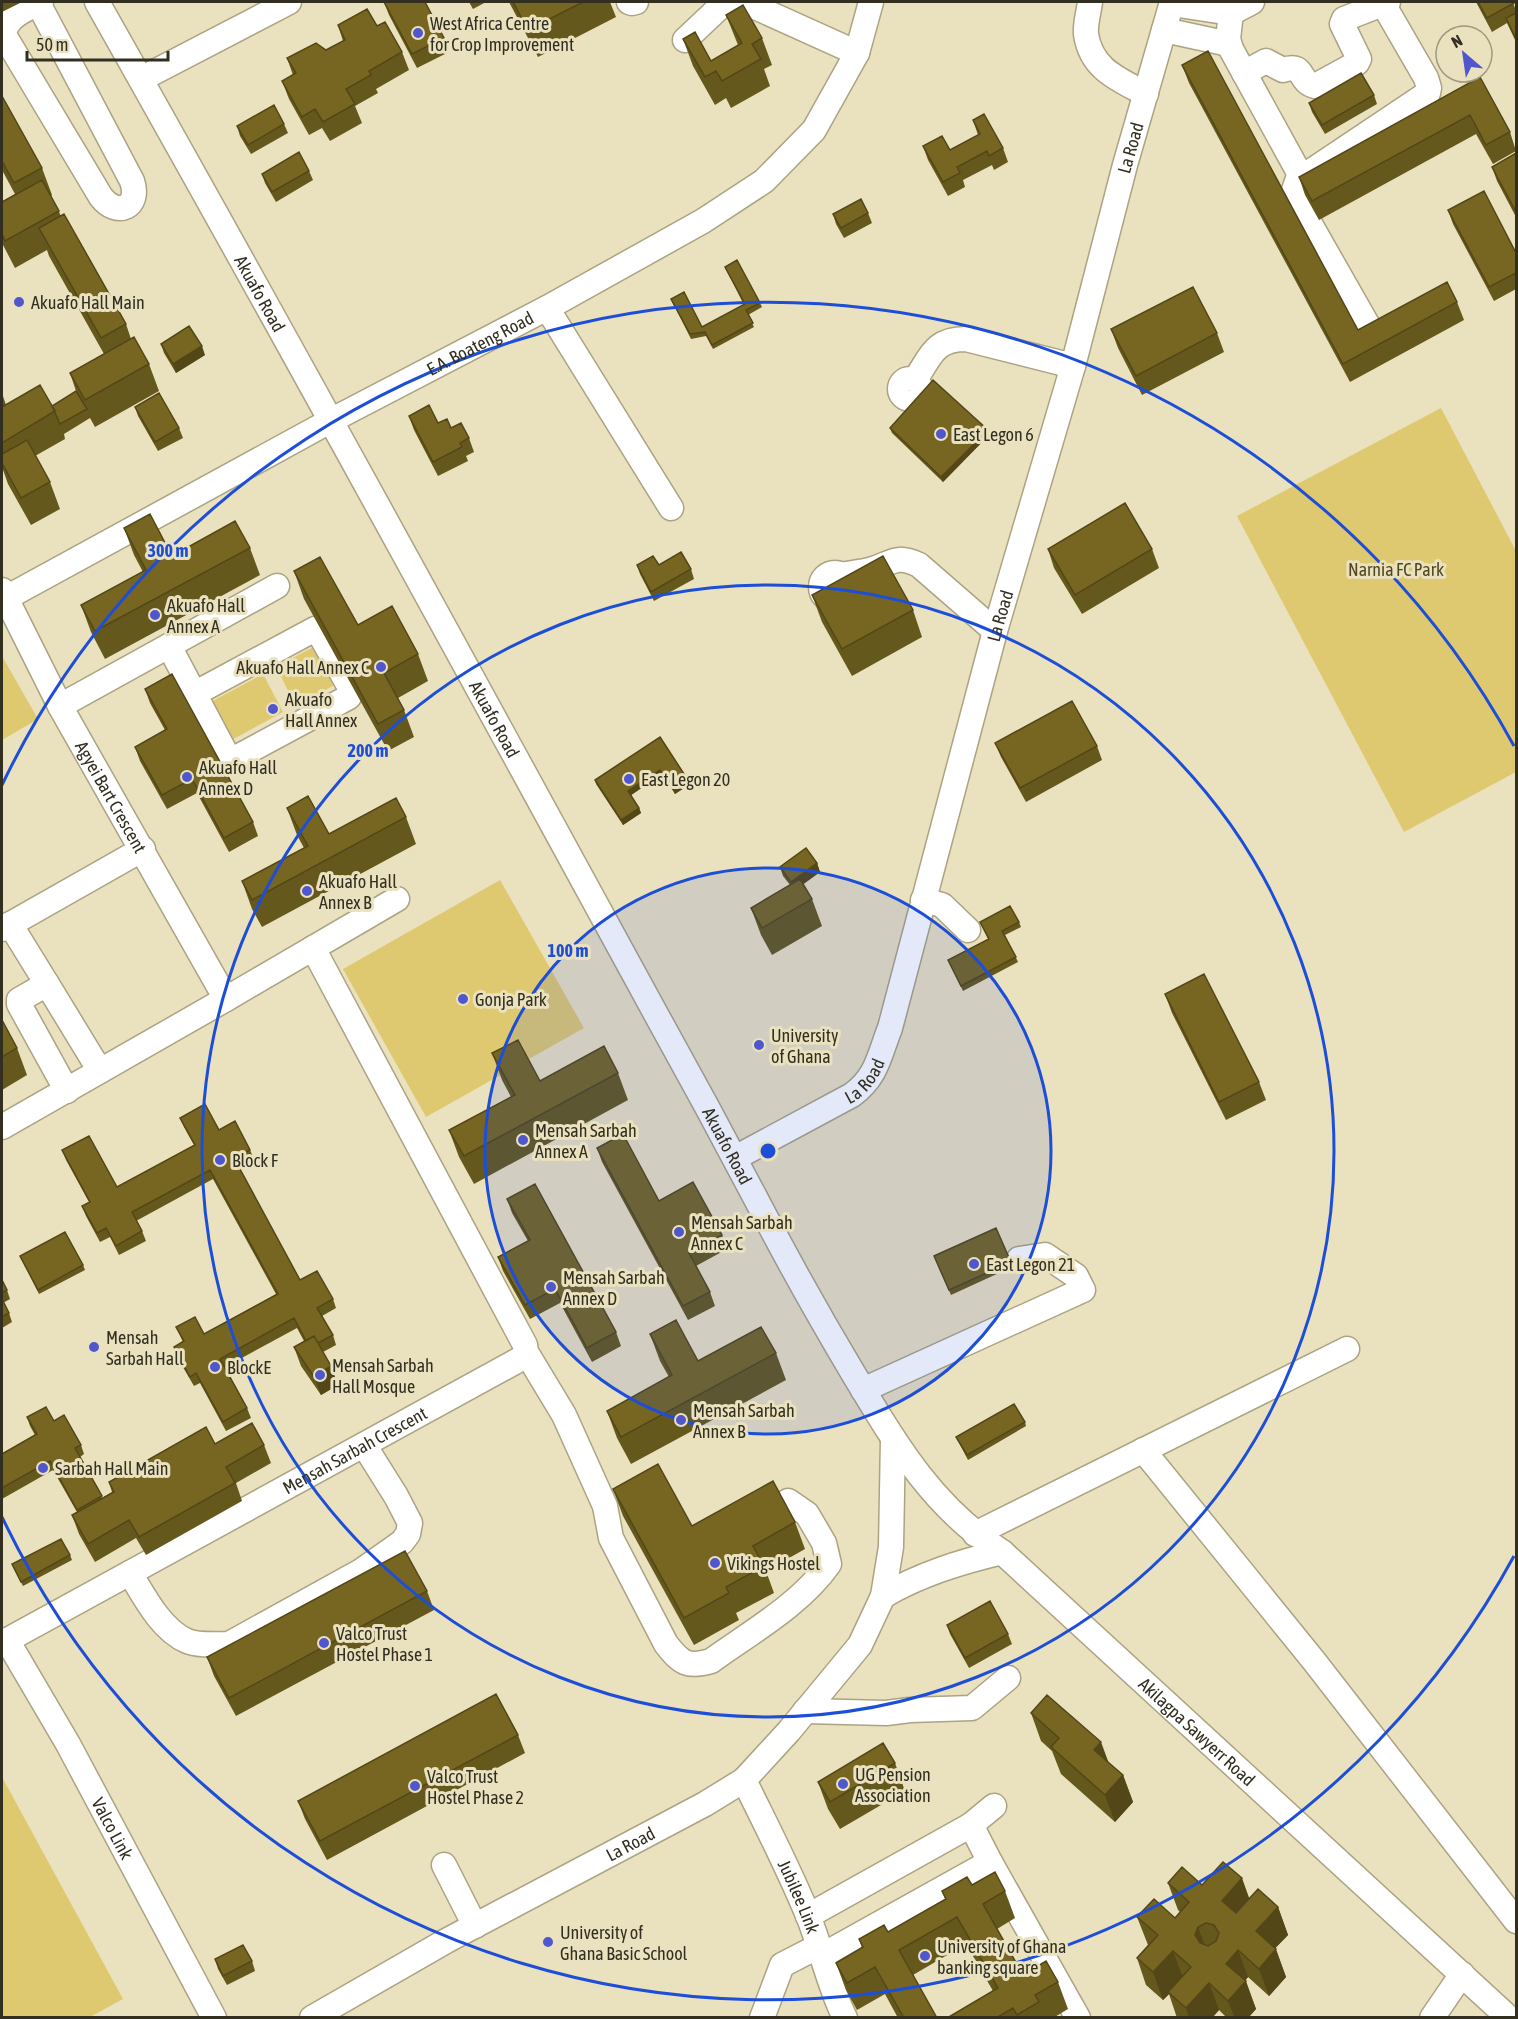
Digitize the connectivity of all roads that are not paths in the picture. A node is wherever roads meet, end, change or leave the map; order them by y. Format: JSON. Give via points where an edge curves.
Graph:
{"nodes":[{"id":1,"x":39,"y":2,"type":"edge"},
{"id":2,"x":97,"y":2,"type":"edge"},
{"id":3,"x":289,"y":2,"type":"edge"},
{"id":4,"x":629,"y":2,"type":"edge"},
{"id":5,"x":636,"y":2,"type":"edge"},
{"id":6,"x":733,"y":2,"type":"edge"},
{"id":7,"x":744,"y":2,"type":"edge"},
{"id":8,"x":871,"y":2,"type":"edge"},
{"id":9,"x":1090,"y":2,"type":"edge"},
{"id":10,"x":1384,"y":2,"type":"edge"},
{"id":11,"x":1172,"y":3,"type":"edge"},
{"id":12,"x":1241,"y":7,"type":"edge"},
{"id":13,"x":1164,"y":30,"type":"junction"},
{"id":14,"x":685,"y":40,"type":"edge"},
{"id":15,"x":1228,"y":44,"type":"junction"},
{"id":16,"x":857,"y":54,"type":"junction"},
{"id":17,"x":1244,"y":73,"type":"junction"},
{"id":18,"x":141,"y":79,"type":"junction"},
{"id":19,"x":1146,"y":94,"type":"junction"},
{"id":20,"x":1300,"y":173,"type":"junction"},
{"id":21,"x":547,"y":308,"type":"junction"},
{"id":22,"x":1367,"y":324,"type":"edge"},
{"id":23,"x":1073,"y":366,"type":"junction"},
{"id":24,"x":915,"y":380,"type":"dead end"},
{"id":25,"x":330,"y":421,"type":"junction"},
{"id":26,"x":671,"y":508,"type":"dead end"},
{"id":27,"x":842,"y":575,"type":"dead end"},
{"id":28,"x":277,"y":586,"type":"dead end"},
{"id":29,"x":4,"y":594,"type":"edge"},
{"id":30,"x":995,"y":631,"type":"junction"},
{"id":31,"x":169,"y":646,"type":"junction"},
{"id":32,"x":194,"y":694,"type":"junction"},
{"id":33,"x":60,"y":706,"type":"junction"},
{"id":34,"x":143,"y":849,"type":"junction"},
{"id":35,"x":397,"y":899,"type":"dead end"},
{"id":36,"x":923,"y":900,"type":"junction"},
{"id":37,"x":6,"y":926,"type":"edge"},
{"id":38,"x":968,"y":930,"type":"dead end"},
{"id":39,"x":313,"y":948,"type":"junction"},
{"id":40,"x":47,"y":984,"type":"junction"},
{"id":41,"x":226,"y":999,"type":"junction"},
{"id":42,"x":75,"y":1031,"type":"junction"},
{"id":43,"x":44,"y":1048,"type":"junction"},
{"id":44,"x":100,"y":1071,"type":"junction"},
{"id":45,"x":67,"y":1091,"type":"junction"},
{"id":46,"x":2,"y":1127,"type":"edge"},
{"id":47,"x":735,"y":1158,"type":"junction"},
{"id":48,"x":1019,"y":1259,"type":"dead end"},
{"id":49,"x":1347,"y":1349,"type":"dead end"},
{"id":50,"x":526,"y":1352,"type":"junction"},
{"id":51,"x":863,"y":1390,"type":"junction"},
{"id":52,"x":893,"y":1438,"type":"junction"},
{"id":53,"x":364,"y":1446,"type":"junction"},
{"id":54,"x":1143,"y":1450,"type":"junction"},
{"id":55,"x":788,"y":1501,"type":"dead end"},
{"id":56,"x":975,"y":1534,"type":"junction"},
{"id":57,"x":1002,"y":1552,"type":"junction"},
{"id":58,"x":130,"y":1573,"type":"junction"},
{"id":59,"x":883,"y":1596,"type":"junction"},
{"id":60,"x":4,"y":1642,"type":"edge"},
{"id":61,"x":1008,"y":1678,"type":"dead end"},
{"id":62,"x":805,"y":1711,"type":"junction"},
{"id":63,"x":744,"y":1780,"type":"junction"},
{"id":64,"x":994,"y":1806,"type":"dead end"},
{"id":65,"x":971,"y":1825,"type":"junction"},
{"id":66,"x":990,"y":1862,"type":"junction"},
{"id":67,"x":444,"y":1865,"type":"dead end"},
{"id":68,"x":808,"y":1916,"type":"junction"},
{"id":69,"x":1516,"y":1921,"type":"edge"},
{"id":70,"x":475,"y":1926,"type":"junction"},
{"id":71,"x":821,"y":1951,"type":"junction"},
{"id":72,"x":1462,"y":1974,"type":"junction"},
{"id":73,"x":214,"y":2018,"type":"edge"},
{"id":74,"x":312,"y":2018,"type":"edge"},
{"id":75,"x":762,"y":2018,"type":"edge"},
{"id":76,"x":845,"y":2018,"type":"edge"},
{"id":77,"x":1078,"y":2018,"type":"edge"},
{"id":78,"x":1432,"y":2018,"type":"edge"},
{"id":79,"x":1509,"y":2018,"type":"edge"}],
"edges":[{"from":1,"to":1,"type":"street","via":[[132,181],[136,191],[126,207],[117,209],[101,197],[4,35],[13,17]]},
{"from":2,"to":18,"type":"street","name":"Akuafo Road"},
{"from":3,"to":18,"type":"street"},
{"from":4,"to":5,"type":"street"},
{"from":6,"to":14,"type":"street","via":[[722,5]]},
{"from":7,"to":16,"type":"street"},
{"from":8,"to":16,"type":"street","name":"E.A. Boateng Road"},
{"from":9,"to":19,"type":"street","via":[[1086,33],[1094,59],[1112,75]]},
{"from":10,"to":17,"type":"street","via":[[1343,21],[1359,59],[1315,86],[1308,84],[1292,66],[1283,70],[1262,62]]},
{"from":10,"to":20,"type":"street","via":[[1426,78],[1428,93],[1307,174]]},
{"from":11,"to":12,"type":"street"},
{"from":11,"to":13,"type":"street","name":"La Road"},
{"from":12,"to":15,"type":"street"},
{"from":13,"to":15,"type":"street"},
{"from":13,"to":19,"type":"street","name":"La Road"},
{"from":15,"to":17,"type":"street"},
{"from":16,"to":21,"type":"street","name":"E.A. Boateng Road","via":[[814,130],[764,181],[703,221]]},
{"from":17,"to":20,"type":"street"},
{"from":18,"to":25,"type":"street","name":"Akuafo Road"},
{"from":19,"to":23,"type":"street","name":"La Road"},
{"from":20,"to":22,"type":"street","via":[[1294,190],[1297,201]]},
{"from":21,"to":25,"type":"street","name":"E.A. Boateng Road"},
{"from":21,"to":26,"type":"street"},
{"from":23,"to":24,"type":"street","via":[[955,339],[940,344]]},
{"from":23,"to":30,"type":"street","name":"La Road"},
{"from":25,"to":29,"type":"street","name":"E.A. Boateng Road"},
{"from":25,"to":47,"type":"street","name":"Akuafo Road"},
{"from":27,"to":30,"type":"street","via":[[906,559],[919,565]]},
{"from":28,"to":31,"type":"street"},
{"from":29,"to":33,"type":"street","name":"Agyei Bart Crescent"},
{"from":30,"to":36,"type":"street","name":"La Road"},
{"from":31,"to":32,"type":"street"},
{"from":31,"to":33,"type":"street"},
{"from":32,"to":32,"type":"street","via":[[230,761],[349,697],[352,691],[315,629]]},
{"from":33,"to":34,"type":"street","name":"Agyei Bart Crescent"},
{"from":34,"to":37,"type":"street"},
{"from":34,"to":41,"type":"street","name":"Agyei Bart Crescent"},
{"from":35,"to":39,"type":"street"},
{"from":36,"to":38,"type":"street","via":[[942,905]]},
{"from":36,"to":47,"type":"street","name":"La Road","via":[[890,1028],[866,1085]]},
{"from":37,"to":40,"type":"street"},
{"from":39,"to":41,"type":"street"},
{"from":39,"to":50,"type":"street"},
{"from":40,"to":42,"type":"street"},
{"from":40,"to":43,"type":"street","via":[[19,1004]]},
{"from":41,"to":44,"type":"street"},
{"from":42,"to":43,"type":"street"},
{"from":42,"to":44,"type":"street"},
{"from":43,"to":45,"type":"street"},
{"from":44,"to":45,"type":"street"},
{"from":45,"to":46,"type":"street"},
{"from":47,"to":51,"type":"street","name":"Akuafo Road","via":[[808,1297]]},
{"from":48,"to":51,"type":"street","via":[[1046,1255],[1076,1276],[1083,1290]]},
{"from":49,"to":54,"type":"street"},
{"from":50,"to":53,"type":"street","name":"Mensah Sarbah Crescent","via":[[524,1357]]},
{"from":50,"to":55,"type":"street","via":[[564,1415],[605,1506],[615,1547],[678,1660],[700,1664],[711,1661],[818,1581],[829,1564],[824,1543],[807,1514]]},
{"from":51,"to":52,"type":"street","name":"Akuafo Road"},
{"from":52,"to":56,"type":"street","name":"Akilagpa Sawyerr Road","via":[[918,1474]]},
{"from":52,"to":59,"type":"street","name":"La Road","via":[[891,1546]]},
{"from":53,"to":58,"type":"street","name":"Mensah Sarbah Crescent"},
{"from":53,"to":58,"type":"street","via":[[410,1523],[408,1534],[361,1571],[229,1644],[187,1641],[155,1615]]},
{"from":54,"to":56,"type":"street"},
{"from":54,"to":69,"type":"street","via":[[1314,1661]]},
{"from":56,"to":57,"type":"street","name":"Akilagpa Sawyerr Road"},
{"from":57,"to":59,"type":"street","via":[[934,1571]]},
{"from":57,"to":72,"type":"street","name":"Akilagpa Sawyerr Road"},
{"from":58,"to":60,"type":"street","name":"Mensah Sarbah Crescent"},
{"from":59,"to":62,"type":"street","name":"La Road","via":[[860,1645]]},
{"from":60,"to":73,"type":"street","name":"Valco Link","via":[[68,1744]]},
{"from":61,"to":62,"type":"street","via":[[972,1708],[886,1713]]},
{"from":62,"to":63,"type":"street","name":"La Road"},
{"from":63,"to":68,"type":"street","name":"Jubilee Link"},
{"from":63,"to":70,"type":"street","name":"La Road"},
{"from":64,"to":65,"type":"street"},
{"from":65,"to":66,"type":"street"},
{"from":65,"to":68,"type":"street"},
{"from":66,"to":71,"type":"street"},
{"from":66,"to":77,"type":"street"},
{"from":67,"to":70,"type":"street"},
{"from":68,"to":71,"type":"street","name":"Jubilee Link"},
{"from":70,"to":74,"type":"street","name":"La Road"},
{"from":71,"to":75,"type":"street","via":[[782,1965]]},
{"from":71,"to":76,"type":"street","name":"Jubilee Link"},
{"from":72,"to":78,"type":"street"},
{"from":72,"to":79,"type":"street","name":"Akilagpa Sawyerr Road"}]}
